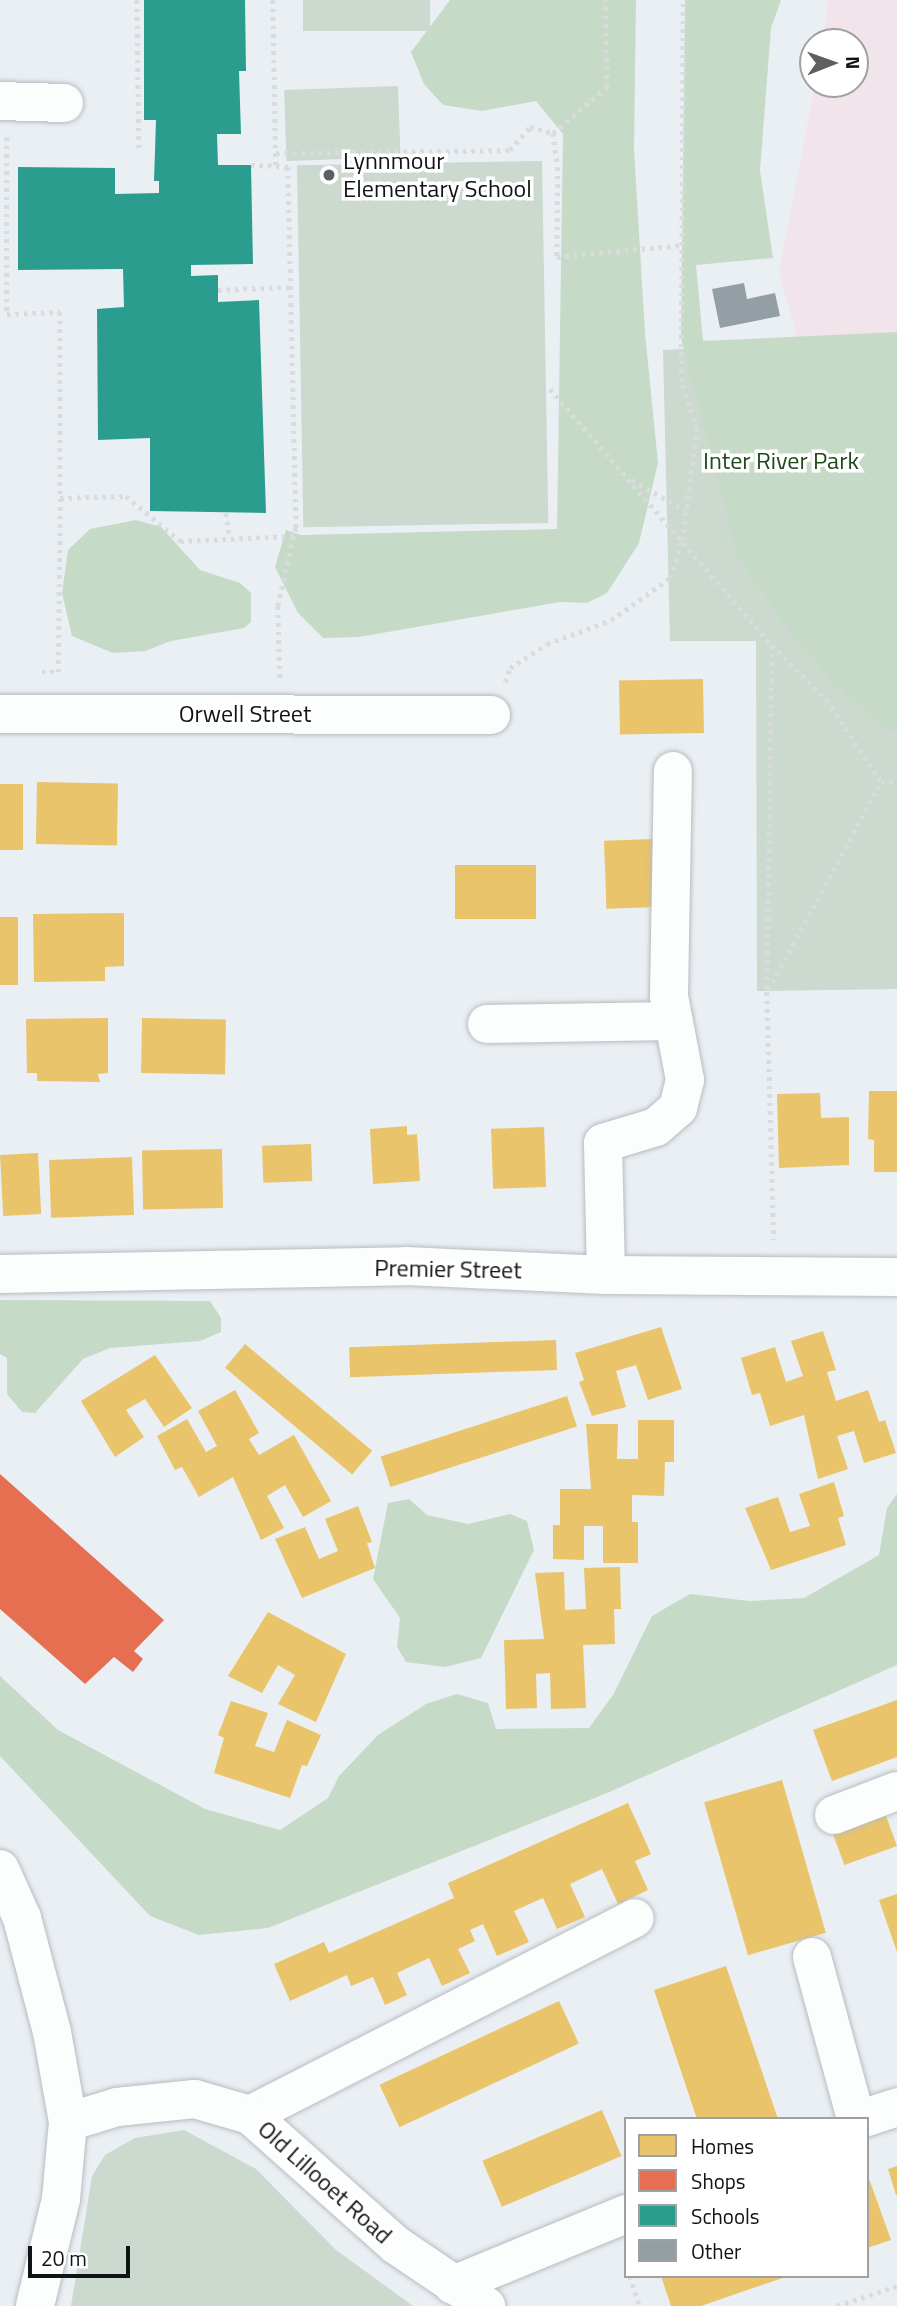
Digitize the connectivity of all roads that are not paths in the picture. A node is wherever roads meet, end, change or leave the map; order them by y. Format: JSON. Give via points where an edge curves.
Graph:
{"nodes":[{"id":1,"x":64,"y":103,"type":"dead end"},
{"id":2,"x":4,"y":114,"type":"edge"},
{"id":3,"x":0,"y":714,"type":"edge"},
{"id":4,"x":491,"y":715,"type":"road end"},
{"id":5,"x":673,"y":771,"type":"dead end"},
{"id":6,"x":671,"y":1021,"type":"junction"},
{"id":7,"x":487,"y":1024,"type":"dead end"},
{"id":8,"x":0,"y":1275,"type":"edge"},
{"id":9,"x":606,"y":1275,"type":"junction"},
{"id":10,"x":897,"y":1277,"type":"edge"},
{"id":11,"x":897,"y":1791,"type":"edge"},
{"id":12,"x":834,"y":1815,"type":"dead end"},
{"id":13,"x":0,"y":1870,"type":"edge"},
{"id":14,"x":635,"y":1918,"type":"dead end"},
{"id":15,"x":812,"y":1957,"type":"dead end"},
{"id":16,"x":897,"y":2107,"type":"edge"},
{"id":17,"x":250,"y":2115,"type":"junction"},
{"id":18,"x":858,"y":2117,"type":"edge"},
{"id":19,"x":865,"y":2117,"type":"edge"},
{"id":20,"x":68,"y":2122,"type":"junction"},
{"id":21,"x":624,"y":2215,"type":"edge"},
{"id":22,"x":453,"y":2285,"type":"junction"},
{"id":23,"x":35,"y":2306,"type":"edge"},
{"id":24,"x":486,"y":2306,"type":"edge"}],
"edges":[{"from":1,"to":2,"type":"street"},
{"from":3,"to":4,"type":"street","name":"Orwell Street"},
{"from":5,"to":6,"type":"street"},
{"from":6,"to":7,"type":"street"},
{"from":6,"to":9,"type":"street","via":[[685,1080],[678,1108],[656,1127],[603,1143]]},
{"from":8,"to":9,"type":"street","name":"Premier Street","via":[[406,1266]]},
{"from":9,"to":10,"type":"street","name":"Premier Street"},
{"from":11,"to":12,"type":"street"},
{"from":13,"to":20,"type":"street","via":[[22,1918],[52,2032]]},
{"from":14,"to":17,"type":"street"},
{"from":15,"to":18,"type":"street"},
{"from":16,"to":19,"type":"street"},
{"from":17,"to":20,"type":"street","name":"Old Lillooet Road","via":[[195,2099],[117,2107]]},
{"from":17,"to":22,"type":"street","name":"Old Lillooet Road","via":[[396,2245]]},
{"from":20,"to":23,"type":"street","via":[[61,2199]]},
{"from":21,"to":22,"type":"street"},
{"from":22,"to":24,"type":"street","name":"Old Lillooet Road"}]}
